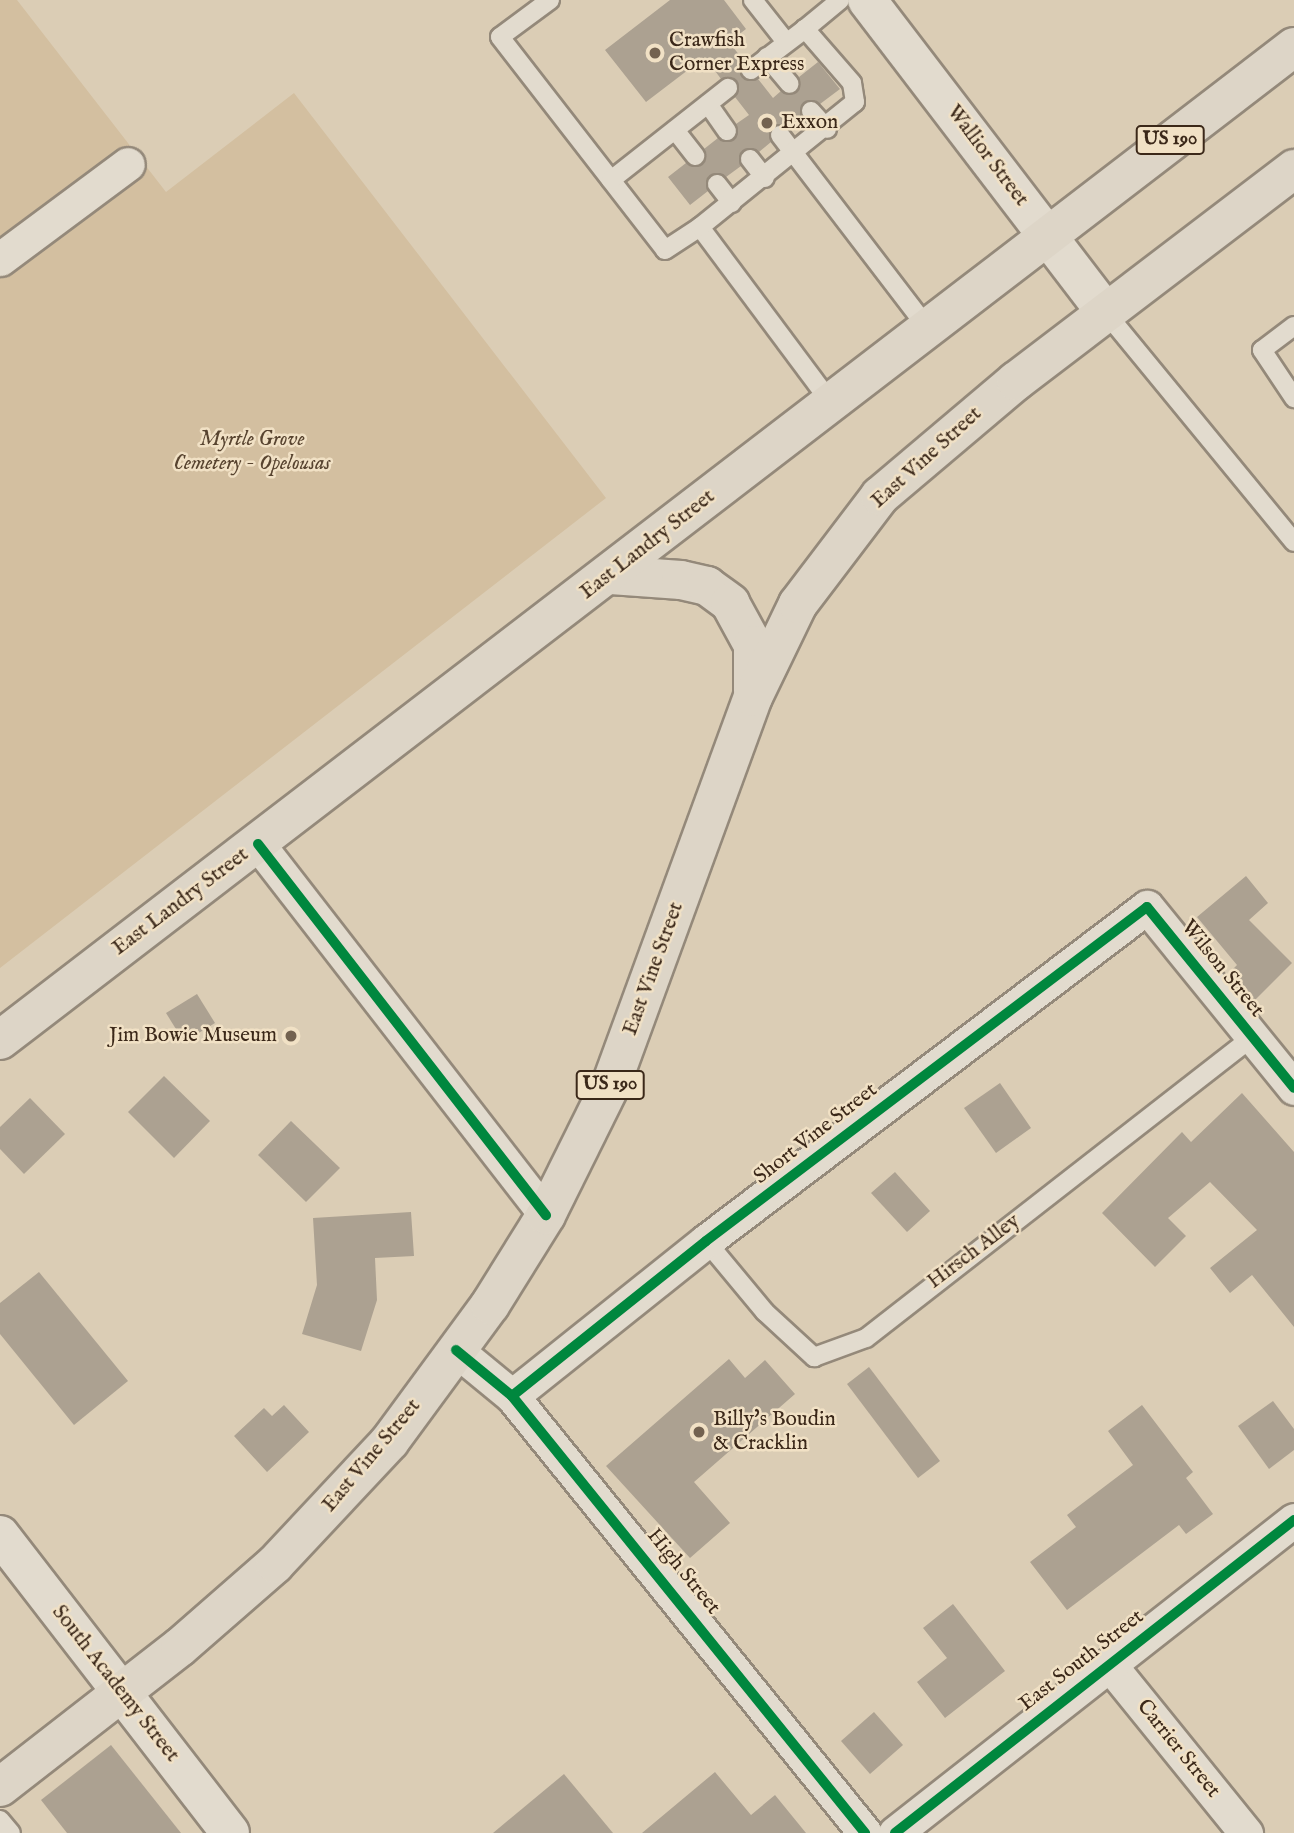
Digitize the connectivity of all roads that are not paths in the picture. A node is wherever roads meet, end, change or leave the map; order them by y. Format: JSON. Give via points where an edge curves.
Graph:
{"nodes":[{"id":1,"x":550,"y":0,"type":"edge"},
{"id":2,"x":753,"y":0,"type":"edge"},
{"id":3,"x":840,"y":0,"type":"edge"},
{"id":4,"x":867,"y":0,"type":"edge"},
{"id":5,"x":805,"y":29,"type":"junction"},
{"id":6,"x":786,"y":42,"type":"junction"},
{"id":7,"x":1294,"y":47,"type":"edge"},
{"id":8,"x":767,"y":57,"type":"junction"},
{"id":9,"x":751,"y":70,"type":"dead end"},
{"id":10,"x":790,"y":84,"type":"dead end"},
{"id":11,"x":728,"y":88,"type":"dead end"},
{"id":12,"x":708,"y":104,"type":"junction"},
{"id":13,"x":811,"y":111,"type":"dead end"},
{"id":14,"x":827,"y":129,"type":"junction"},
{"id":15,"x":675,"y":130,"type":"junction"},
{"id":16,"x":727,"y":131,"type":"dead end"},
{"id":17,"x":780,"y":135,"type":"dead end"},
{"id":18,"x":796,"y":155,"type":"junction"},
{"id":19,"x":695,"y":156,"type":"dead end"},
{"id":20,"x":750,"y":159,"type":"dead end"},
{"id":21,"x":128,"y":164,"type":"dead end"},
{"id":22,"x":1294,"y":169,"type":"edge"},
{"id":23,"x":765,"y":178,"type":"junction"},
{"id":24,"x":611,"y":180,"type":"junction"},
{"id":25,"x":718,"y":184,"type":"dead end"},
{"id":26,"x":732,"y":203,"type":"junction"},
{"id":27,"x":700,"y":227,"type":"junction"},
{"id":28,"x":1047,"y":234,"type":"junction"},
{"id":29,"x":0,"y":259,"type":"edge"},
{"id":30,"x":1106,"y":313,"type":"junction"},
{"id":31,"x":1294,"y":326,"type":"edge"},
{"id":32,"x":927,"y":327,"type":"junction"},
{"id":33,"x":1294,"y":398,"type":"edge"},
{"id":34,"x":831,"y":403,"type":"junction"},
{"id":35,"x":1291,"y":534,"type":"edge"},
{"id":36,"x":611,"y":575,"type":"junction"},
{"id":37,"x":753,"y":697,"type":"junction"},
{"id":38,"x":258,"y":844,"type":"junction"},
{"id":39,"x":1147,"y":907,"type":"joint"},
{"id":40,"x":1253,"y":1037,"type":"junction"},
{"id":41,"x":0,"y":1040,"type":"edge"},
{"id":42,"x":1294,"y":1088,"type":"edge"},
{"id":43,"x":546,"y":1215,"type":"junction"},
{"id":44,"x":706,"y":1241,"type":"junction"},
{"id":45,"x":456,"y":1350,"type":"junction"},
{"id":46,"x":512,"y":1396,"type":"junction"},
{"id":47,"x":1294,"y":1520,"type":"edge"},
{"id":48,"x":0,"y":1535,"type":"edge"},
{"id":49,"x":1109,"y":1664,"type":"junction"},
{"id":50,"x":121,"y":1691,"type":"junction"},
{"id":51,"x":0,"y":1787,"type":"edge"},
{"id":52,"x":0,"y":1820,"type":"edge"},
{"id":53,"x":11,"y":1833,"type":"edge"},
{"id":54,"x":230,"y":1833,"type":"edge"},
{"id":55,"x":865,"y":1833,"type":"edge"},
{"id":56,"x":895,"y":1833,"type":"edge"},
{"id":57,"x":1246,"y":1833,"type":"edge"}],
"edges":[{"from":1,"to":24,"type":"lane","via":[[500,37]]},
{"from":2,"to":6,"type":"lane"},
{"from":3,"to":5,"type":"lane"},
{"from":4,"to":28,"type":"street","name":"Wallior Street"},
{"from":5,"to":6,"type":"lane"},
{"from":5,"to":14,"type":"lane","via":[[852,83],[855,102]]},
{"from":6,"to":8,"type":"lane"},
{"from":7,"to":28,"type":"highway","name":"East Landry Street","number":"US 190"},
{"from":8,"to":9,"type":"lane"},
{"from":8,"to":10,"type":"lane"},
{"from":11,"to":12,"type":"lane"},
{"from":12,"to":15,"type":"lane"},
{"from":12,"to":16,"type":"lane"},
{"from":13,"to":14,"type":"lane"},
{"from":14,"to":18,"type":"lane"},
{"from":15,"to":19,"type":"lane"},
{"from":15,"to":24,"type":"lane"},
{"from":17,"to":18,"type":"lane"},
{"from":18,"to":23,"type":"lane"},
{"from":18,"to":32,"type":"lane"},
{"from":20,"to":23,"type":"lane"},
{"from":21,"to":29,"type":"street"},
{"from":22,"to":30,"type":"highway","name":"East Vine Street","number":"US 190"},
{"from":23,"to":26,"type":"lane"},
{"from":24,"to":27,"type":"lane","via":[[665,250]]},
{"from":25,"to":26,"type":"lane"},
{"from":26,"to":27,"type":"lane"},
{"from":27,"to":34,"type":"lane"},
{"from":28,"to":30,"type":"street","name":"Wallior Street"},
{"from":28,"to":32,"type":"highway","name":"East Landry Street","number":"US 190"},
{"from":30,"to":35,"type":"lane"},
{"from":30,"to":37,"type":"highway","name":"East Vine Street","number":"US 190","via":[[880,496],[798,604]]},
{"from":31,"to":33,"type":"lane","via":[[1262,350]]},
{"from":32,"to":34,"type":"highway","name":"East Landry Street","number":"US 190"},
{"from":34,"to":36,"type":"highway","name":"East Landry Street","number":"US 190"},
{"from":36,"to":37,"type":"highway","via":[[707,586],[730,603],[753,645]]},
{"from":36,"to":38,"type":"highway","name":"East Landry Street","number":"US 190"},
{"from":37,"to":43,"type":"highway","name":"East Vine Street","number":"US 190","via":[[612,1082]]},
{"from":38,"to":41,"type":"highway","name":"East Landry Street","number":"US 190"},
{"from":38,"to":43,"type":"street"},
{"from":39,"to":40,"type":"street","name":"Wilson Street"},
{"from":39,"to":44,"type":"street","name":"Short Vine Street"},
{"from":40,"to":42,"type":"street","name":"Wilson Street"},
{"from":40,"to":44,"type":"lane","name":"Hirsch Alley","via":[[866,1338],[814,1357],[765,1312]]},
{"from":43,"to":45,"type":"highway","name":"East Vine Street","number":"US 190"},
{"from":44,"to":46,"type":"street","name":"Short Vine Street"},
{"from":45,"to":46,"type":"street","name":"High Street"},
{"from":45,"to":50,"type":"highway","name":"East Vine Street","number":"US 190","via":[[390,1441],[334,1504],[275,1564]]},
{"from":46,"to":55,"type":"street","name":"High Street"},
{"from":47,"to":49,"type":"street","name":"East South Street"},
{"from":48,"to":50,"type":"street","name":"South Academy Street"},
{"from":49,"to":56,"type":"street","name":"East South Street"},
{"from":49,"to":57,"type":"street","name":"Carrier Street"},
{"from":50,"to":51,"type":"highway","name":"East Vine Street","number":"US 190"},
{"from":50,"to":54,"type":"street","name":"South Academy Street"},
{"from":52,"to":53,"type":"lane"}]}
